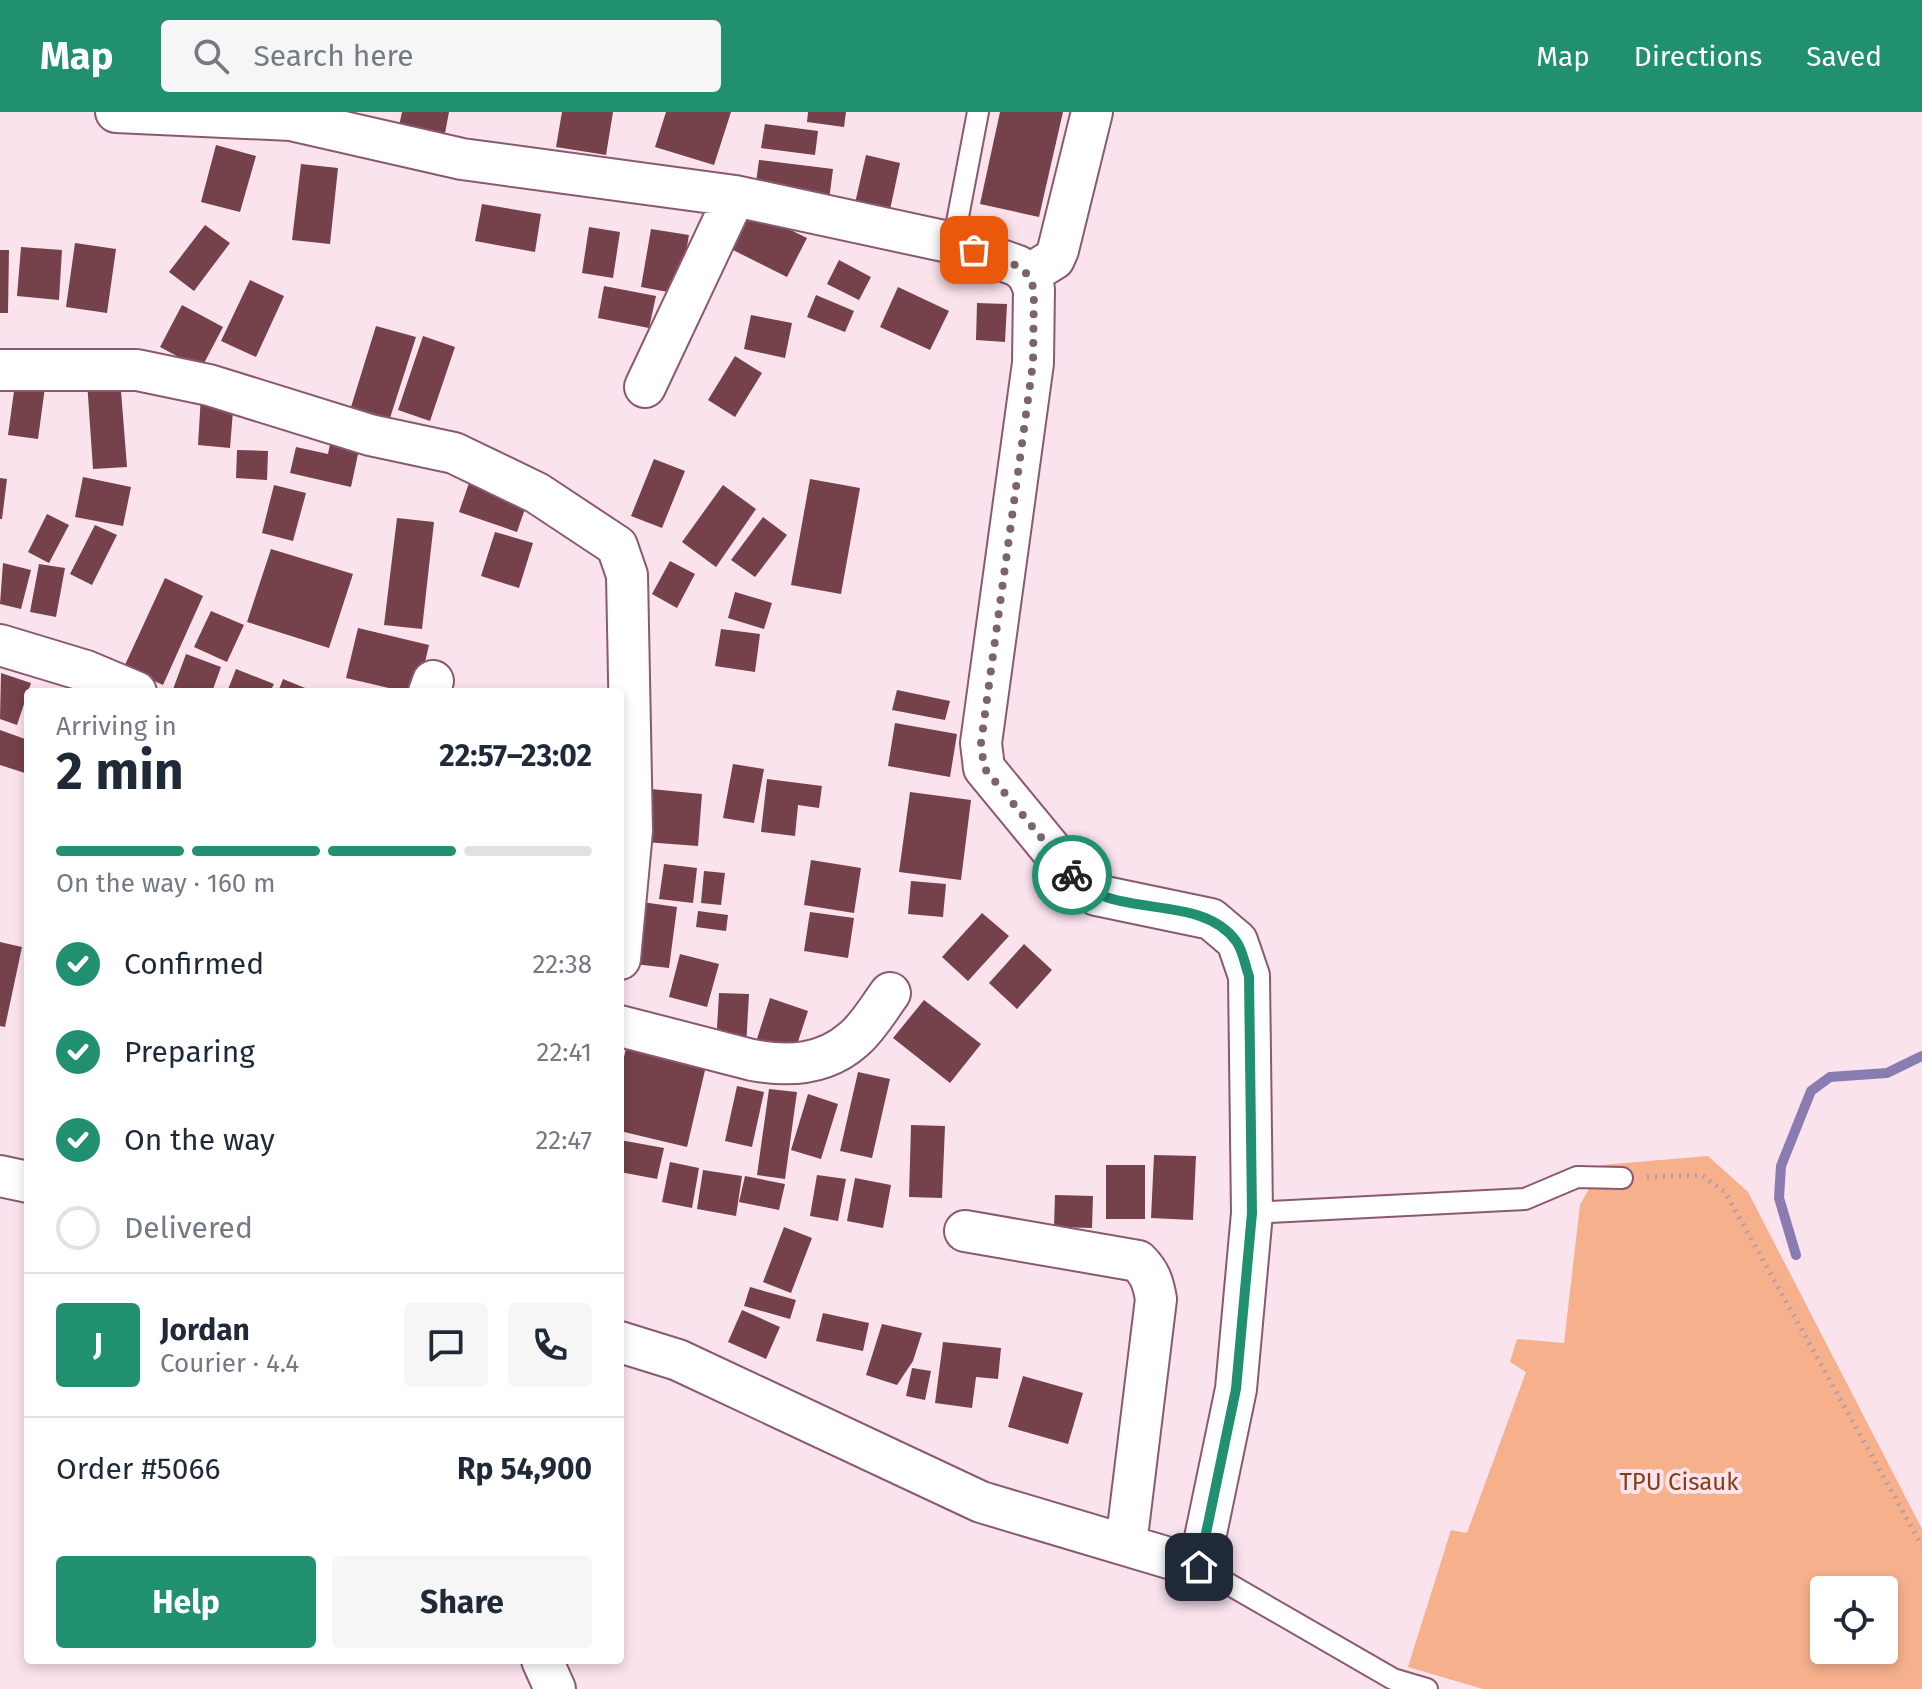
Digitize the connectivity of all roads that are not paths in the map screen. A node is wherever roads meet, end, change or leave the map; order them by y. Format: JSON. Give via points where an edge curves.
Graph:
{"nodes":[{"id":1,"x":116,"y":112,"type":"edge"},
{"id":2,"x":978,"y":112,"type":"edge"},
{"id":3,"x":1092,"y":112,"type":"edge"},
{"id":4,"x":292,"y":116,"type":"edge"},
{"id":5,"x":735,"y":196,"type":"junction"},
{"id":6,"x":953,"y":243,"type":"junction"},
{"id":7,"x":1028,"y":275,"type":"junction"},
{"id":8,"x":0,"y":370,"type":"edge"},
{"id":9,"x":645,"y":387,"type":"dead end"},
{"id":10,"x":0,"y":645,"type":"edge"},
{"id":11,"x":126,"y":688,"type":"edge"},
{"id":12,"x":624,"y":916,"type":"edge"},
{"id":13,"x":890,"y":993,"type":"dead end"},
{"id":14,"x":624,"y":1027,"type":"edge"},
{"id":15,"x":0,"y":1176,"type":"edge"},
{"id":16,"x":1622,"y":1178,"type":"road end"},
{"id":17,"x":24,"y":1181,"type":"edge"},
{"id":18,"x":1252,"y":1213,"type":"junction"},
{"id":19,"x":965,"y":1231,"type":"dead end"},
{"id":20,"x":624,"y":1343,"type":"edge"},
{"id":21,"x":1126,"y":1545,"type":"junction"},
{"id":22,"x":1199,"y":1567,"type":"junction"},
{"id":23,"x":544,"y":1664,"type":"edge"},
{"id":24,"x":555,"y":1689,"type":"edge"},
{"id":25,"x":1427,"y":1689,"type":"edge"}],
"edges":[{"from":1,"to":4,"type":"street"},
{"from":2,"to":6,"type":"lane"},
{"from":3,"to":7,"type":"street","via":[[1058,250],[1054,259]]},
{"from":4,"to":5,"type":"street","via":[[462,159]]},
{"from":5,"to":6,"type":"street"},
{"from":5,"to":9,"type":"street"},
{"from":6,"to":7,"type":"street","via":[[1018,266]]},
{"from":7,"to":18,"type":"street","via":[[1034,289],[1033,363],[981,743],[984,768],[1077,881],[1096,895],[1211,919],[1237,941],[1249,976]]},
{"from":8,"to":12,"type":"street","via":[[137,370],[454,453],[537,493],[617,546],[627,575],[632,831]]},
{"from":10,"to":11,"type":"street"},
{"from":13,"to":14,"type":"street","via":[[855,1038],[825,1057],[799,1065],[752,1060]]},
{"from":15,"to":17,"type":"street"},
{"from":16,"to":18,"type":"lane","via":[[1577,1177],[1525,1199]]},
{"from":18,"to":22,"type":"street","via":[[1236,1389]]},
{"from":19,"to":21,"type":"street","via":[[1138,1261],[1148,1270],[1156,1299]]},
{"from":20,"to":21,"type":"street","via":[[678,1360],[981,1502]]},
{"from":21,"to":22,"type":"street"},
{"from":22,"to":25,"type":"lane","via":[[1393,1679]]},
{"from":23,"to":24,"type":"street"}]}
